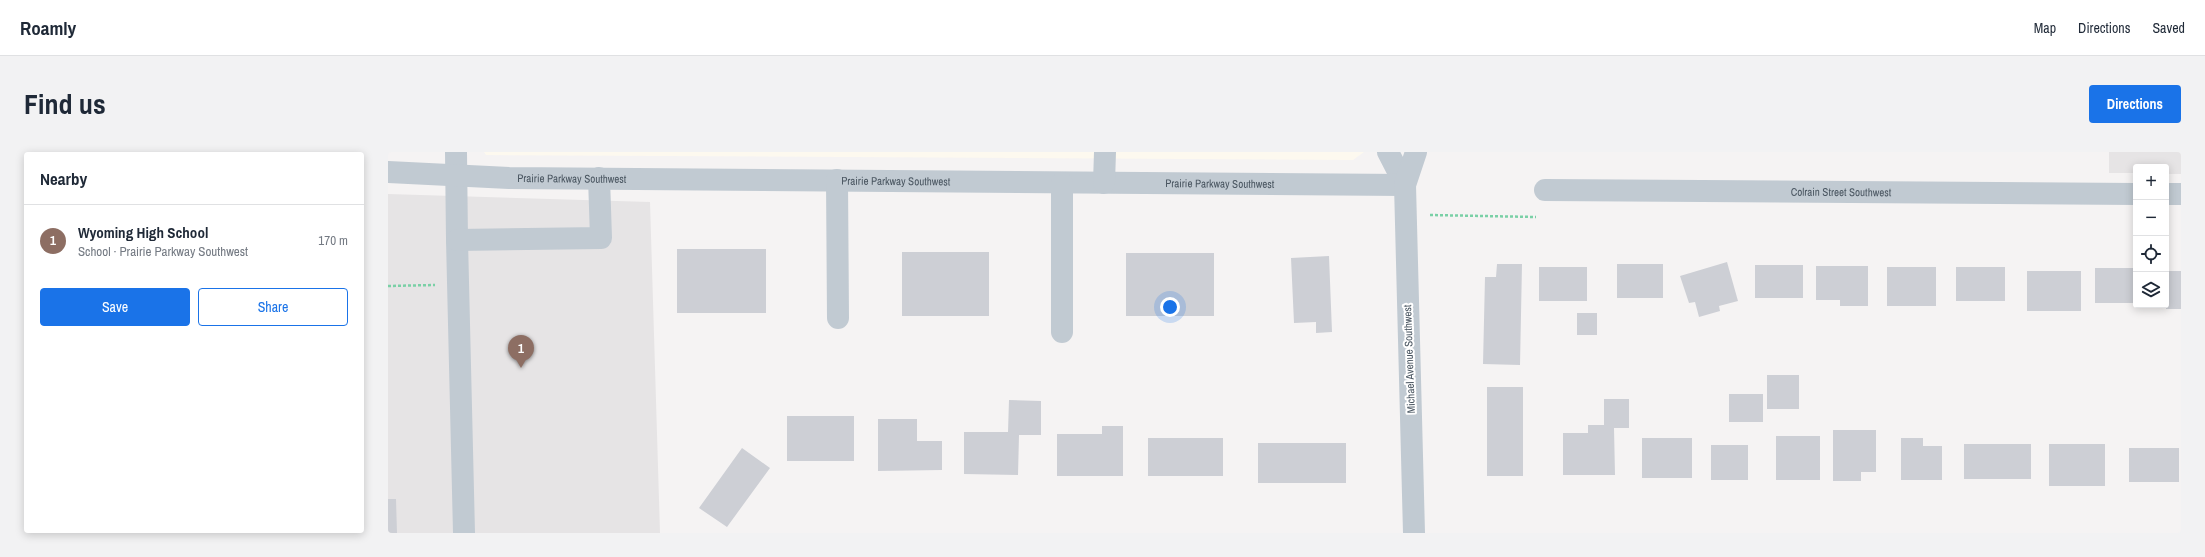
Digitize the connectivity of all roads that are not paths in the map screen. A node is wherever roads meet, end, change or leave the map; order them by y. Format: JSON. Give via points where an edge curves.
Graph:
{"nodes":[{"id":1,"x":456,"y":152,"type":"edge"},
{"id":2,"x":1105,"y":152,"type":"edge"},
{"id":3,"x":1388,"y":152,"type":"edge"},
{"id":4,"x":1416,"y":152,"type":"edge"},
{"id":5,"x":388,"y":172,"type":"edge"},
{"id":6,"x":456,"y":175,"type":"junction"},
{"id":7,"x":599,"y":178,"type":"junction"},
{"id":8,"x":837,"y":180,"type":"junction"},
{"id":9,"x":1062,"y":182,"type":"junction"},
{"id":10,"x":1104,"y":183,"type":"junction"},
{"id":11,"x":1405,"y":185,"type":"junction"},
{"id":12,"x":1545,"y":190,"type":"dead end"},
{"id":13,"x":2133,"y":194,"type":"edge"},
{"id":14,"x":2169,"y":194,"type":"edge"},
{"id":15,"x":2181,"y":194,"type":"edge"},
{"id":16,"x":457,"y":240,"type":"junction"},
{"id":17,"x":838,"y":318,"type":"dead end"},
{"id":18,"x":1062,"y":332,"type":"dead end"},
{"id":19,"x":464,"y":533,"type":"edge"},
{"id":20,"x":1414,"y":533,"type":"edge"}],
"edges":[{"from":1,"to":6,"type":"street"},
{"from":2,"to":10,"type":"street"},
{"from":3,"to":11,"type":"street","name":"Michael Avenue Southwest"},
{"from":4,"to":11,"type":"street","name":"Michael Avenue Southwest"},
{"from":5,"to":6,"type":"street","name":"Prairie Parkway Southwest"},
{"from":6,"to":7,"type":"street","name":"Prairie Parkway Southwest"},
{"from":6,"to":16,"type":"street"},
{"from":7,"to":8,"type":"street","name":"Prairie Parkway Southwest"},
{"from":7,"to":16,"type":"street","via":[[601,238]]},
{"from":8,"to":9,"type":"street","name":"Prairie Parkway Southwest"},
{"from":8,"to":17,"type":"street"},
{"from":9,"to":10,"type":"street","name":"Prairie Parkway Southwest"},
{"from":9,"to":18,"type":"street"},
{"from":10,"to":11,"type":"street","name":"Prairie Parkway Southwest"},
{"from":11,"to":20,"type":"street","name":"Michael Avenue Southwest"},
{"from":12,"to":13,"type":"street","name":"Colrain Street Southwest"},
{"from":14,"to":15,"type":"street"},
{"from":16,"to":19,"type":"street"}]}
